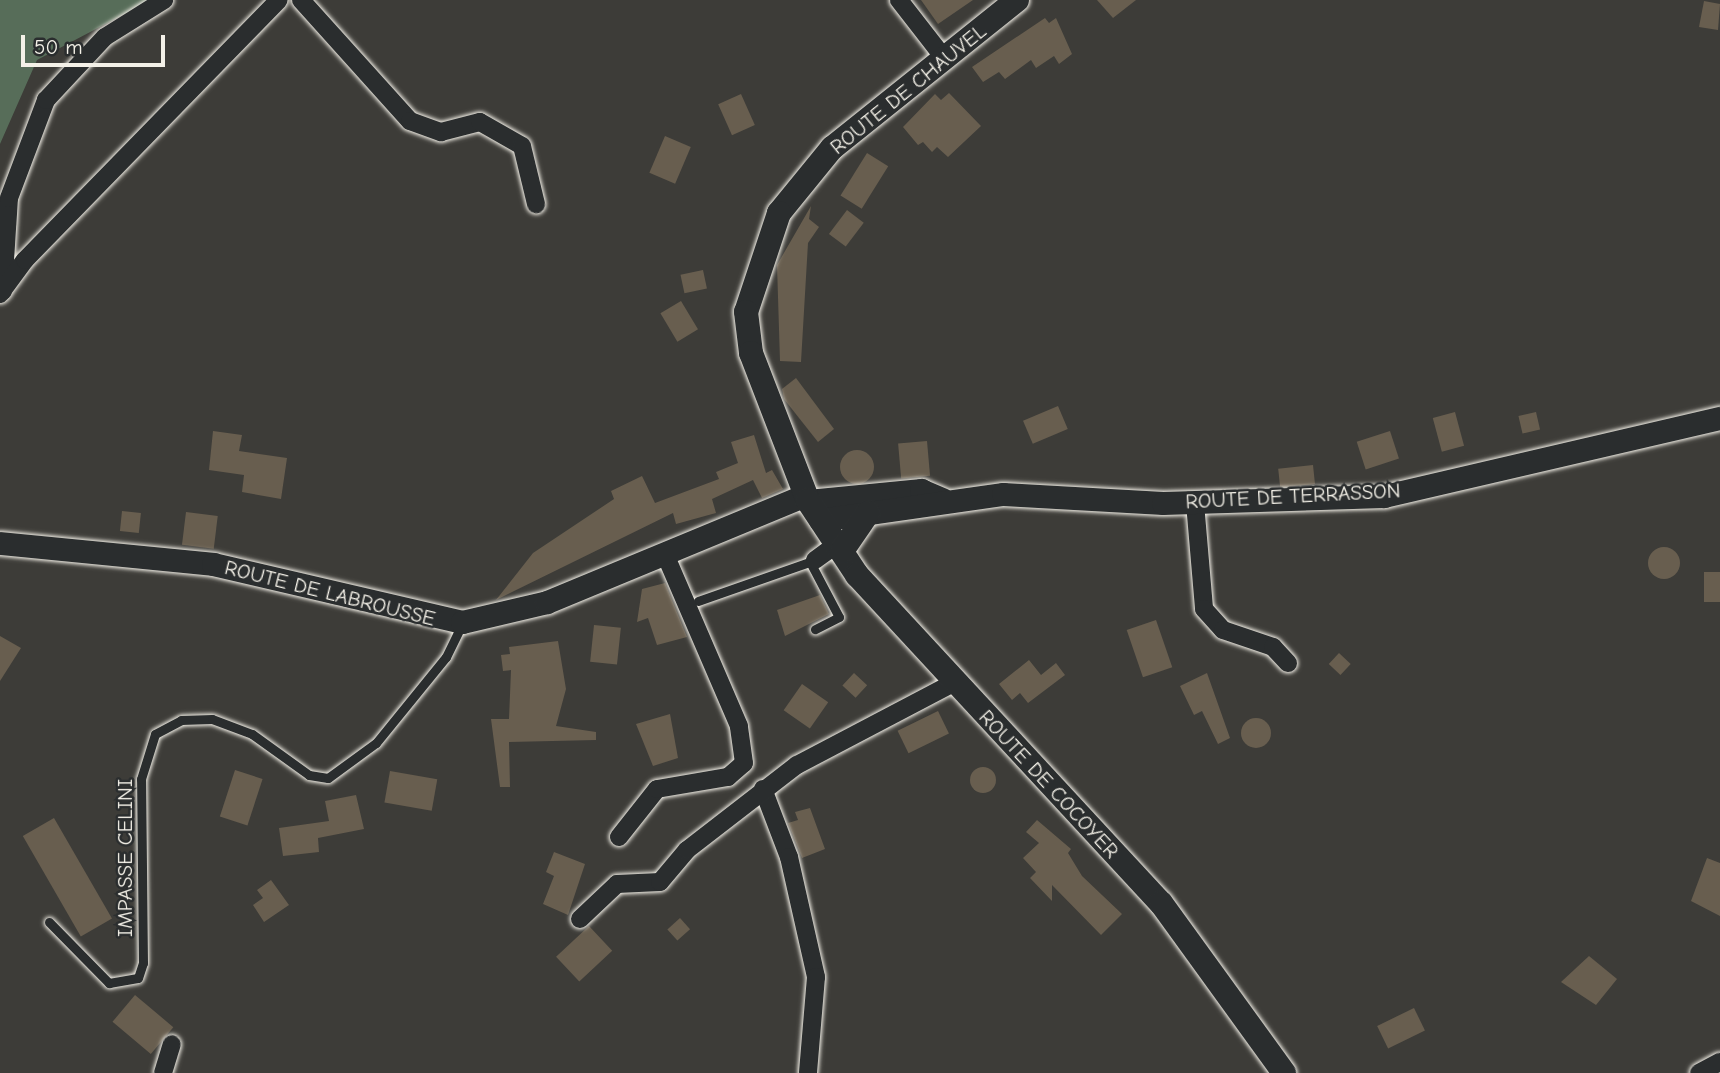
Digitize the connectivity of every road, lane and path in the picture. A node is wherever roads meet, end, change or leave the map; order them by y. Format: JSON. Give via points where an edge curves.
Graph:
{"nodes":[{"id":1,"x":164,"y":0,"type":"edge"},
{"id":2,"x":279,"y":0,"type":"edge"},
{"id":3,"x":301,"y":0,"type":"edge"},
{"id":4,"x":899,"y":0,"type":"edge"},
{"id":5,"x":1017,"y":0,"type":"edge"},
{"id":6,"x":945,"y":59,"type":"junction"},
{"id":7,"x":536,"y":204,"type":"dead end"},
{"id":8,"x":2,"y":252,"type":"edge"},
{"id":9,"x":1,"y":293,"type":"edge"},
{"id":10,"x":1720,"y":418,"type":"edge"},
{"id":11,"x":942,"y":499,"type":"junction"},
{"id":12,"x":1195,"y":503,"type":"junction"},
{"id":13,"x":811,"y":505,"type":"junction"},
{"id":14,"x":868,"y":513,"type":"junction"},
{"id":15,"x":0,"y":543,"type":"edge"},
{"id":16,"x":839,"y":548,"type":"junction"},
{"id":17,"x":665,"y":554,"type":"junction"},
{"id":18,"x":813,"y":561,"type":"junction"},
{"id":19,"x":698,"y":601,"type":"dead end"},
{"id":20,"x":462,"y":622,"type":"junction"},
{"id":21,"x":815,"y":629,"type":"dead end"},
{"id":22,"x":1288,"y":663,"type":"dead end"},
{"id":23,"x":953,"y":683,"type":"junction"},
{"id":24,"x":763,"y":789,"type":"junction"},
{"id":25,"x":619,"y":837,"type":"dead end"},
{"id":26,"x":580,"y":919,"type":"dead end"},
{"id":27,"x":50,"y":922,"type":"dead end"},
{"id":28,"x":172,"y":1044,"type":"dead end"},
{"id":29,"x":1720,"y":1062,"type":"edge"},
{"id":30,"x":163,"y":1073,"type":"edge"},
{"id":31,"x":808,"y":1073,"type":"edge"},
{"id":32,"x":1284,"y":1073,"type":"edge"},
{"id":33,"x":1699,"y":1073,"type":"edge"}],
"edges":[{"from":1,"to":8,"type":"street","via":[[105,37],[46,100],[9,198]]},
{"from":2,"to":9,"type":"street","via":[[25,260]]},
{"from":3,"to":7,"type":"street","via":[[410,121],[441,132],[480,121],[523,146]]},
{"from":4,"to":6,"type":"street"},
{"from":5,"to":6,"type":"main road","name":"ROUTE DE CHAUVEL"},
{"from":6,"to":13,"type":"main road","name":"ROUTE DE CHAUVEL","via":[[832,148],[779,213],[760,257],[746,312],[751,353]]},
{"from":8,"to":9,"type":"street"},
{"from":10,"to":12,"type":"street","name":"ROUTE DE TERRASSON","via":[[1384,496]]},
{"from":11,"to":12,"type":"street","name":"ROUTE DE TERRASSON","via":[[1003,494]]},
{"from":11,"to":13,"type":"street","name":"ROUTE DE TERRASSON","via":[[921,490]]},
{"from":11,"to":14,"type":"street","name":"ROUTE DE TERRASSON"},
{"from":12,"to":22,"type":"street","via":[[1204,609],[1223,630],[1273,648]]},
{"from":13,"to":14,"type":"street","name":"ROUTE DE TERRASSON"},
{"from":13,"to":16,"type":"main road","name":"ROUTE DE COCOYER"},
{"from":13,"to":17,"type":"street","name":"ROUTE DE LABROUSSE"},
{"from":14,"to":16,"type":"main road"},
{"from":15,"to":20,"type":"street","name":"ROUTE DE LABROUSSE","via":[[213,564]]},
{"from":16,"to":18,"type":"street"},
{"from":16,"to":23,"type":"main road","name":"ROUTE DE COCOYER","via":[[896,623]]},
{"from":17,"to":20,"type":"street","name":"ROUTE DE LABROUSSE","via":[[514,614]]},
{"from":17,"to":25,"type":"street","via":[[739,726],[744,763],[729,777],[657,789]]},
{"from":18,"to":19,"type":"lane"},
{"from":18,"to":21,"type":"lane","via":[[839,617]]},
{"from":20,"to":27,"type":"lane","name":"IMPASSE CELINI","via":[[446,657],[376,743],[328,778],[309,775],[252,734],[212,719],[181,720],[155,734],[141,779],[138,978],[109,983]]},
{"from":23,"to":24,"type":"street"},
{"from":23,"to":32,"type":"main road","name":"ROUTE DE COCOYER","via":[[1161,903]]},
{"from":24,"to":26,"type":"street","via":[[687,850],[660,882],[617,884]]},
{"from":24,"to":31,"type":"street","via":[[789,857],[816,977]]},
{"from":28,"to":30,"type":"street"},
{"from":29,"to":33,"type":"street"}]}
